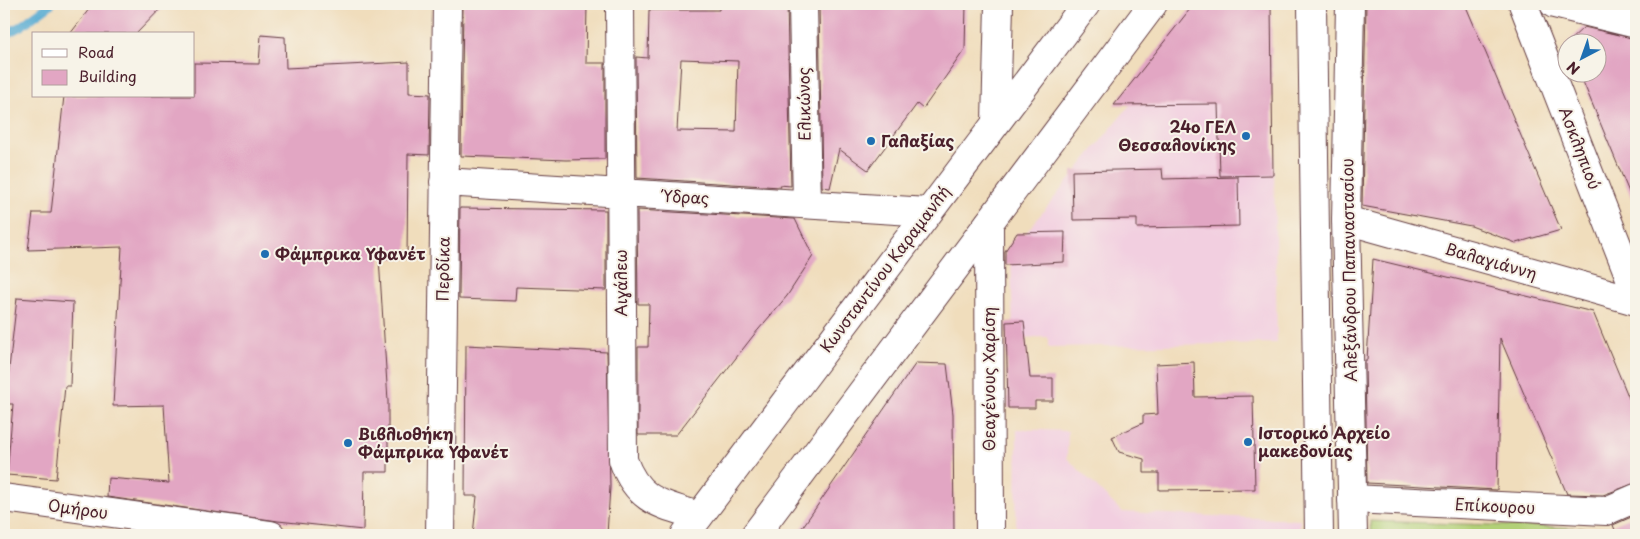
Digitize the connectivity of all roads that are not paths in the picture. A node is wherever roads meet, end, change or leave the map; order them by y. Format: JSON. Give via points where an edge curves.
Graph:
{"nodes":[{"id":1,"x":447,"y":4,"type":"edge"},
{"id":2,"x":620,"y":4,"type":"edge"},
{"id":3,"x":802,"y":4,"type":"edge"},
{"id":4,"x":999,"y":4,"type":"edge"},
{"id":5,"x":1086,"y":4,"type":"edge"},
{"id":6,"x":1153,"y":4,"type":"edge"},
{"id":7,"x":1312,"y":4,"type":"edge"},
{"id":8,"x":1350,"y":4,"type":"edge"},
{"id":9,"x":1523,"y":4,"type":"edge"},
{"id":10,"x":1554,"y":4,"type":"edge"},
{"id":11,"x":1636,"y":24,"type":"edge"},
{"id":12,"x":996,"y":122,"type":"junction"},
{"id":13,"x":444,"y":182,"type":"junction"},
{"id":14,"x":621,"y":193,"type":"junction"},
{"id":15,"x":807,"y":204,"type":"junction"},
{"id":16,"x":928,"y":212,"type":"junction"},
{"id":17,"x":1346,"y":220,"type":"junction"},
{"id":18,"x":989,"y":223,"type":"junction"},
{"id":19,"x":1636,"y":293,"type":"edge"},
{"id":20,"x":1636,"y":301,"type":"edge"},
{"id":21,"x":4,"y":498,"type":"edge"},
{"id":22,"x":1636,"y":498,"type":"edge"},
{"id":23,"x":1352,"y":499,"type":"junction"},
{"id":24,"x":692,"y":526,"type":"edge"},
{"id":25,"x":195,"y":531,"type":"edge"},
{"id":26,"x":271,"y":535,"type":"edge"},
{"id":27,"x":440,"y":535,"type":"edge"},
{"id":28,"x":755,"y":535,"type":"edge"},
{"id":29,"x":990,"y":535,"type":"edge"},
{"id":30,"x":1319,"y":535,"type":"edge"},
{"id":31,"x":1352,"y":535,"type":"edge"}],
"edges":[{"from":1,"to":13,"type":"street","name":"Περδίκα"},
{"from":2,"to":14,"type":"street","name":"Αιγάλεω"},
{"from":3,"to":15,"type":"street","name":"Ελικώνος"},
{"from":4,"to":12,"type":"street"},
{"from":5,"to":12,"type":"street","name":"Κωνσταντίνου Καραμανλή"},
{"from":6,"to":18,"type":"street"},
{"from":7,"to":30,"type":"street","name":"Αλεξάνδρου Παπαναστασίου"},
{"from":8,"to":17,"type":"street","name":"Αλεξάνδρου Παπαναστασίου"},
{"from":9,"to":19,"type":"street","name":"Ασκληπιού"},
{"from":10,"to":11,"type":"street"},
{"from":12,"to":16,"type":"street","name":"Κωνσταντίνου Καραμανλή"},
{"from":13,"to":14,"type":"street","name":"Ύδρας"},
{"from":13,"to":27,"type":"street","name":"Περδίκα"},
{"from":14,"to":15,"type":"street","name":"Ύδρας"},
{"from":14,"to":24,"type":"street","name":"Αιγάλεω","via":[[623,460],[629,476],[643,494]]},
{"from":15,"to":16,"type":"street","name":"Ύδρας"},
{"from":16,"to":24,"type":"street","name":"Κωνσταντίνου Καραμανλή"},
{"from":17,"to":20,"type":"street","name":"Βαλαγιάννη"},
{"from":17,"to":23,"type":"street","name":"Αλεξάνδρου Παπαναστασίου"},
{"from":18,"to":28,"type":"street"},
{"from":18,"to":29,"type":"street","name":"Θεαγένους Χαρίση"},
{"from":21,"to":25,"type":"street","name":"Ομήρου"},
{"from":22,"to":23,"type":"street","name":"Επίκουρου","via":[[1606,510]]},
{"from":23,"to":31,"type":"street","name":"Αλεξάνδρου Παπαναστασίου"},
{"from":25,"to":26,"type":"street","name":"Ομήρου"}]}
